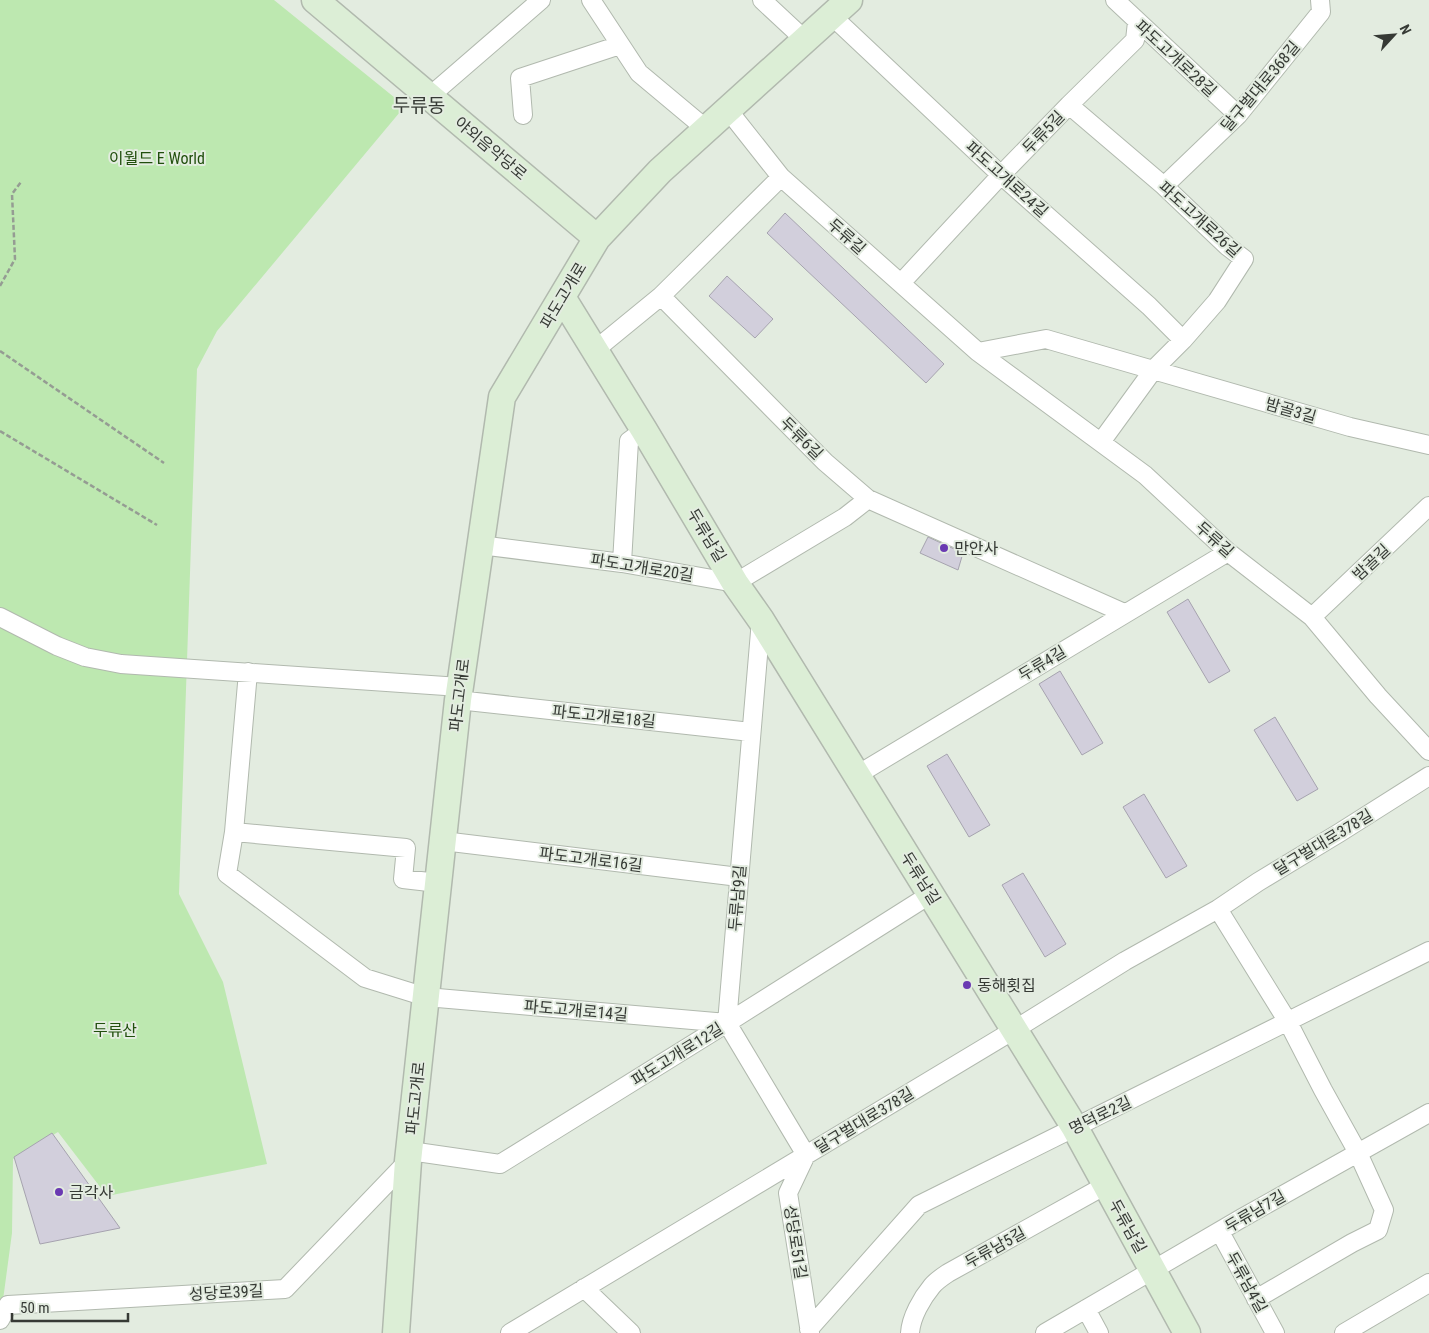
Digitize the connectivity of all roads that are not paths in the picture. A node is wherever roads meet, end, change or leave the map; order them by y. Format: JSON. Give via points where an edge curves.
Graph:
{"nodes":[{"id":1,"x":541,"y":0,"type":"edge"},
{"id":2,"x":590,"y":0,"type":"edge"},
{"id":3,"x":762,"y":0,"type":"edge"},
{"id":4,"x":1115,"y":0,"type":"edge"},
{"id":5,"x":328,"y":4,"type":"edge"},
{"id":6,"x":1317,"y":4,"type":"edge"},
{"id":7,"x":841,"y":8,"type":"edge"},
{"id":8,"x":1137,"y":22,"type":"junction"},
{"id":9,"x":805,"y":40,"type":"junction"},
{"id":10,"x":620,"y":45,"type":"junction"},
{"id":11,"x":430,"y":96,"type":"junction"},
{"id":12,"x":1069,"y":105,"type":"junction"},
{"id":13,"x":728,"y":110,"type":"junction"},
{"id":14,"x":523,"y":115,"type":"dead end"},
{"id":15,"x":1238,"y":115,"type":"junction"},
{"id":16,"x":706,"y":129,"type":"junction"},
{"id":17,"x":1001,"y":175,"type":"junction"},
{"id":18,"x":781,"y":177,"type":"junction"},
{"id":19,"x":1164,"y":186,"type":"junction"},
{"id":20,"x":597,"y":238,"type":"junction"},
{"id":21,"x":901,"y":283,"type":"junction"},
{"id":22,"x":661,"y":296,"type":"junction"},
{"id":23,"x":562,"y":297,"type":"junction"},
{"id":24,"x":1183,"y":340,"type":"junction"},
{"id":25,"x":595,"y":350,"type":"junction"},
{"id":26,"x":978,"y":352,"type":"junction"},
{"id":27,"x":1154,"y":369,"type":"junction"},
{"id":28,"x":644,"y":430,"type":"junction"},
{"id":29,"x":1101,"y":442,"type":"junction"},
{"id":30,"x":1429,"y":445,"type":"edge"},
{"id":31,"x":868,"y":499,"type":"junction"},
{"id":32,"x":1429,"y":506,"type":"edge"},
{"id":33,"x":480,"y":545,"type":"junction"},
{"id":34,"x":1228,"y":552,"type":"junction"},
{"id":35,"x":622,"y":563,"type":"junction"},
{"id":36,"x":735,"y":583,"type":"junction"},
{"id":37,"x":1124,"y":613,"type":"junction"},
{"id":38,"x":0,"y":617,"type":"edge"},
{"id":39,"x":1312,"y":617,"type":"junction"},
{"id":40,"x":762,"y":620,"type":"junction"},
{"id":41,"x":248,"y":672,"type":"junction"},
{"id":42,"x":459,"y":694,"type":"junction"},
{"id":43,"x":751,"y":732,"type":"junction"},
{"id":44,"x":1429,"y":751,"type":"edge"},
{"id":45,"x":857,"y":775,"type":"junction"},
{"id":46,"x":1429,"y":776,"type":"edge"},
{"id":47,"x":234,"y":832,"type":"junction"},
{"id":48,"x":442,"y":841,"type":"junction"},
{"id":49,"x":739,"y":877,"type":"junction"},
{"id":50,"x":438,"y":883,"type":"junction"},
{"id":51,"x":931,"y":894,"type":"junction"},
{"id":52,"x":1218,"y":909,"type":"junction"},
{"id":53,"x":1429,"y":952,"type":"edge"},
{"id":54,"x":426,"y":997,"type":"junction"},
{"id":55,"x":1288,"y":1022,"type":"junction"},
{"id":56,"x":726,"y":1024,"type":"junction"},
{"id":57,"x":1014,"y":1030,"type":"junction"},
{"id":58,"x":1429,"y":1114,"type":"edge"},
{"id":59,"x":1075,"y":1128,"type":"junction"},
{"id":60,"x":1358,"y":1153,"type":"junction"},
{"id":61,"x":806,"y":1155,"type":"junction"},
{"id":62,"x":409,"y":1156,"type":"junction"},
{"id":63,"x":1106,"y":1185,"type":"junction"},
{"id":64,"x":1220,"y":1232,"type":"junction"},
{"id":65,"x":1153,"y":1270,"type":"junction"},
{"id":66,"x":1429,"y":1283,"type":"edge"},
{"id":67,"x":584,"y":1288,"type":"junction"},
{"id":68,"x":1256,"y":1299,"type":"junction"},
{"id":69,"x":1086,"y":1309,"type":"junction"},
{"id":70,"x":0,"y":1320,"type":"edge"},
{"id":71,"x":810,"y":1331,"type":"edge"},
{"id":72,"x":396,"y":1333,"type":"edge"},
{"id":73,"x":510,"y":1333,"type":"edge"},
{"id":74,"x":631,"y":1333,"type":"edge"},
{"id":75,"x":910,"y":1333,"type":"edge"},
{"id":76,"x":1045,"y":1333,"type":"edge"},
{"id":77,"x":1099,"y":1333,"type":"edge"},
{"id":78,"x":1187,"y":1333,"type":"edge"},
{"id":79,"x":1275,"y":1333,"type":"edge"},
{"id":80,"x":1344,"y":1333,"type":"edge"}],
"edges":[{"from":1,"to":11,"type":"street"},
{"from":2,"to":10,"type":"street"},
{"from":3,"to":9,"type":"street"},
{"from":4,"to":8,"type":"street","name":"파도고개로28길"},
{"from":5,"to":11,"type":"street","name":"야외음악당로"},
{"from":6,"to":15,"type":"street","name":"달구벌대로368길"},
{"from":7,"to":9,"type":"street","name":"파도고개로"},
{"from":7,"to":17,"type":"street","name":"파도고개로24길"},
{"from":8,"to":12,"type":"street","name":"두류5길","via":[[1135,40]]},
{"from":8,"to":15,"type":"street","name":"파도고개로28길"},
{"from":9,"to":13,"type":"street","name":"파도고개로"},
{"from":10,"to":14,"type":"street","via":[[520,78]]},
{"from":10,"to":16,"type":"street","via":[[638,73]]},
{"from":11,"to":20,"type":"street","name":"야외음악당로"},
{"from":12,"to":17,"type":"street","name":"두류5길"},
{"from":12,"to":19,"type":"street","name":"파도고개로26길"},
{"from":13,"to":16,"type":"street","name":"파도고개로"},
{"from":13,"to":18,"type":"street","name":"두류길"},
{"from":15,"to":19,"type":"street","name":"달구벌대로368길"},
{"from":16,"to":20,"type":"street","name":"파도고개로","via":[[660,171]]},
{"from":17,"to":21,"type":"street","name":"두류5길"},
{"from":17,"to":24,"type":"street","name":"파도고개로24길"},
{"from":18,"to":21,"type":"street","name":"두류길"},
{"from":18,"to":22,"type":"street"},
{"from":19,"to":24,"type":"street","name":"파도고개로26길","via":[[1244,259],[1217,300]]},
{"from":20,"to":23,"type":"street","name":"파도고개로"},
{"from":21,"to":26,"type":"street","name":"두류길"},
{"from":22,"to":25,"type":"street"},
{"from":22,"to":31,"type":"street","name":"두류6길","via":[[825,462]]},
{"from":23,"to":25,"type":"street","name":"두류남길"},
{"from":23,"to":33,"type":"street","name":"파도고개로","via":[[502,397]]},
{"from":24,"to":27,"type":"street","name":"파도고개로26길"},
{"from":25,"to":28,"type":"street","name":"두류남길"},
{"from":26,"to":27,"type":"street","via":[[1046,339]]},
{"from":26,"to":29,"type":"street","name":"두류길"},
{"from":27,"to":29,"type":"street","name":"파도고개로26길"},
{"from":27,"to":30,"type":"street","name":"밤골3길","via":[[1350,427]]},
{"from":28,"to":35,"type":"street","via":[[629,441]]},
{"from":28,"to":36,"type":"street","name":"두류남길"},
{"from":29,"to":34,"type":"street","name":"두류길","via":[[1145,475]]},
{"from":31,"to":36,"type":"street","via":[[845,517]]},
{"from":31,"to":37,"type":"street","name":"두류6길"},
{"from":32,"to":39,"type":"street","name":"밤골길"},
{"from":33,"to":35,"type":"street","name":"파도고개로20길"},
{"from":33,"to":42,"type":"street","name":"파도고개로"},
{"from":34,"to":37,"type":"street","name":"두류4길"},
{"from":34,"to":39,"type":"street","name":"두류길"},
{"from":35,"to":36,"type":"street","name":"파도고개로20길"},
{"from":36,"to":40,"type":"street","name":"두류남길"},
{"from":37,"to":45,"type":"street","name":"두류4길"},
{"from":38,"to":41,"type":"street","name":"파도고개로18길","via":[[85,657],[121,664]]},
{"from":39,"to":44,"type":"street","name":"두류길"},
{"from":40,"to":43,"type":"street","name":"두류남9길"},
{"from":40,"to":45,"type":"street","name":"두류남길"},
{"from":41,"to":42,"type":"street","name":"파도고개로18길"},
{"from":41,"to":47,"type":"street"},
{"from":42,"to":43,"type":"street","name":"파도고개로18길"},
{"from":42,"to":48,"type":"street","name":"파도고개로"},
{"from":43,"to":49,"type":"street","name":"두류남9길"},
{"from":45,"to":51,"type":"street","name":"두류남길"},
{"from":46,"to":52,"type":"street","name":"달구벌대로378길"},
{"from":47,"to":50,"type":"street","via":[[406,848],[403,880]]},
{"from":47,"to":54,"type":"street","name":"파도고개로14길","via":[[227,874],[365,978]]},
{"from":48,"to":49,"type":"street","name":"파도고개로16길"},
{"from":48,"to":50,"type":"street","name":"파도고개로"},
{"from":49,"to":56,"type":"street","name":"두류남9길"},
{"from":50,"to":54,"type":"street","name":"파도고개로"},
{"from":51,"to":56,"type":"street","name":"파도고개로12길"},
{"from":51,"to":57,"type":"street","name":"두류남길"},
{"from":52,"to":55,"type":"street"},
{"from":52,"to":57,"type":"street","name":"달구벌대로378길","via":[[1125,961]]},
{"from":53,"to":55,"type":"street","name":"명덕로2길"},
{"from":54,"to":56,"type":"street","name":"파도고개로14길"},
{"from":54,"to":62,"type":"street","name":"파도고개로"},
{"from":55,"to":59,"type":"street","name":"명덕로2길"},
{"from":55,"to":60,"type":"street"},
{"from":56,"to":61,"type":"street"},
{"from":56,"to":62,"type":"street","name":"파도고개로12길","via":[[500,1164]]},
{"from":57,"to":59,"type":"street","name":"두류남길"},
{"from":57,"to":61,"type":"street","name":"달구벌대로378길"},
{"from":58,"to":60,"type":"street","name":"두류남7길"},
{"from":59,"to":63,"type":"street","name":"두류남길"},
{"from":59,"to":71,"type":"street","name":"명덕로2길","via":[[919,1204]]},
{"from":60,"to":64,"type":"street","name":"두류남7길"},
{"from":60,"to":68,"type":"street","via":[[1384,1210],[1378,1230]]},
{"from":61,"to":67,"type":"street","name":"달구벌대로378길"},
{"from":61,"to":71,"type":"street","name":"성당로51길","via":[[788,1193]]},
{"from":62,"to":70,"type":"street","name":"성당로39길","via":[[284,1289],[8,1305]]},
{"from":62,"to":72,"type":"street","name":"파도고개로"},
{"from":63,"to":65,"type":"street","name":"두류남길"},
{"from":63,"to":75,"type":"street","name":"두류남5길","via":[[933,1284],[910,1326]]},
{"from":64,"to":65,"type":"street","name":"두류남7길"},
{"from":64,"to":68,"type":"street","name":"두류남4길"},
{"from":65,"to":69,"type":"street","name":"두류남7길"},
{"from":65,"to":78,"type":"street","name":"두류남길"},
{"from":66,"to":80,"type":"street"},
{"from":67,"to":73,"type":"street","name":"달구벌대로378길"},
{"from":67,"to":74,"type":"street"},
{"from":68,"to":79,"type":"street","name":"두류남4길"},
{"from":69,"to":76,"type":"street","name":"두류남7길"},
{"from":69,"to":77,"type":"street"}]}
